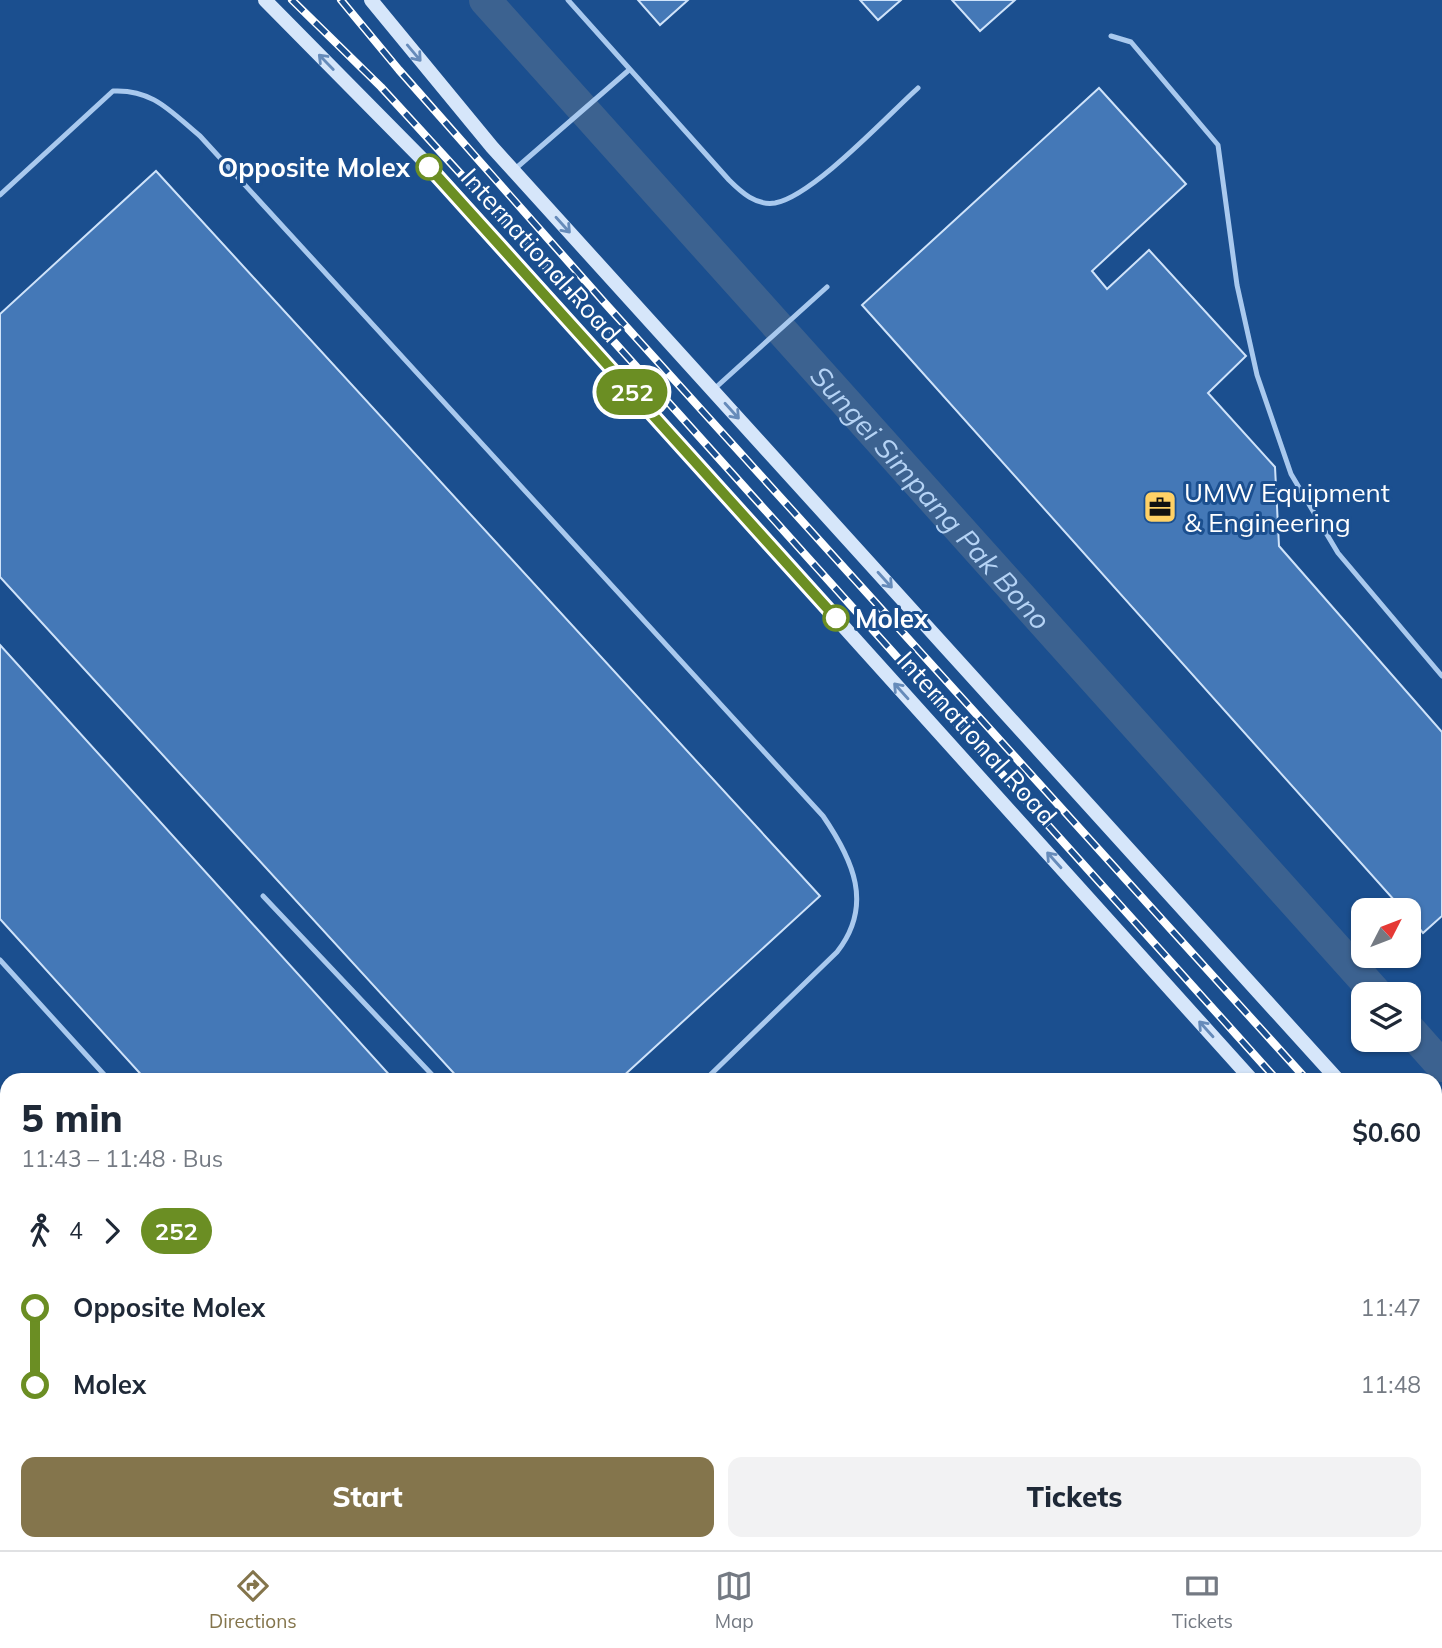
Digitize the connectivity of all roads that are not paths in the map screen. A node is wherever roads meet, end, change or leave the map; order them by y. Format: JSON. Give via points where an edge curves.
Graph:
{"nodes":[{"id":1,"x":265,"y":0,"type":"edge"},
{"id":2,"x":370,"y":0,"type":"edge"},
{"id":3,"x":568,"y":0,"type":"edge"},
{"id":4,"x":1111,"y":36,"type":"dead end"},
{"id":5,"x":629,"y":71,"type":"junction"},
{"id":6,"x":918,"y":88,"type":"dead end"},
{"id":7,"x":513,"y":171,"type":"junction"},
{"id":8,"x":1,"y":193,"type":"edge"},
{"id":9,"x":826,"y":288,"type":"dead end"},
{"id":10,"x":713,"y":390,"type":"junction"},
{"id":11,"x":1442,"y":676,"type":"edge"},
{"id":12,"x":263,"y":896,"type":"dead end"},
{"id":13,"x":0,"y":960,"type":"edge"},
{"id":14,"x":103,"y":1073,"type":"edge"},
{"id":15,"x":430,"y":1073,"type":"edge"},
{"id":16,"x":712,"y":1073,"type":"edge"},
{"id":17,"x":1246,"y":1073,"type":"edge"},
{"id":18,"x":1332,"y":1073,"type":"edge"}],
"edges":[{"from":17,"to":1,"type":"main road","name":"International Road","one_way":true,"via":[[426,163]]},
{"from":2,"to":7,"type":"main road","name":"International Road","one_way":true},
{"from":3,"to":5,"type":"lane"},
{"from":4,"to":11,"type":"lane","via":[[1131,42],[1219,145],[1237,285],[1254,362],[1290,474],[1338,553]]},
{"from":5,"to":6,"type":"lane","via":[[743,194],[773,204],[808,187]]},
{"from":5,"to":7,"type":"lane"},
{"from":7,"to":10,"type":"main road","name":"International Road","one_way":true},
{"from":8,"to":16,"type":"lane","via":[[113,91],[144,93],[163,106],[200,136],[823,817],[841,842],[855,875],[857,915],[852,933]]},
{"from":9,"to":10,"type":"lane"},
{"from":10,"to":18,"type":"main road","name":"International Road","one_way":true},
{"from":12,"to":15,"type":"lane"},
{"from":13,"to":14,"type":"lane"}]}
